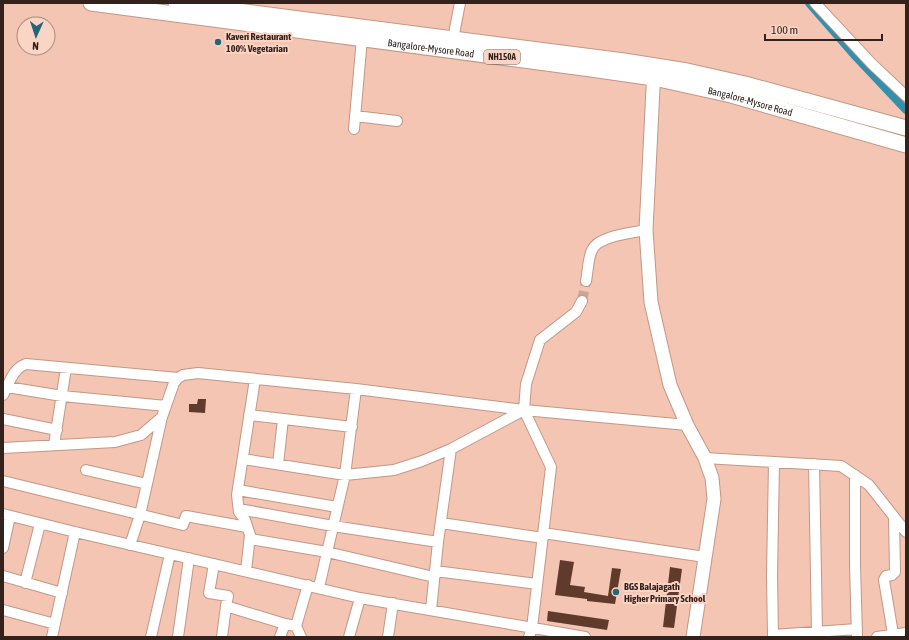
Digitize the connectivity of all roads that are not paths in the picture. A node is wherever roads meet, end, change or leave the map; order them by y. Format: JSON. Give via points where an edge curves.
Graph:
{"nodes":[{"id":1,"x":91,"y":3,"type":"edge"},
{"id":2,"x":176,"y":3,"type":"edge"},
{"id":3,"x":460,"y":3,"type":"edge"},
{"id":4,"x":816,"y":3,"type":"edge"},
{"id":5,"x":362,"y":38,"type":"junction"},
{"id":6,"x":453,"y":39,"type":"junction"},
{"id":7,"x":654,"y":72,"type":"junction"},
{"id":8,"x":906,"y":96,"type":"edge"},
{"id":9,"x":355,"y":116,"type":"junction"},
{"id":10,"x":397,"y":121,"type":"dead end"},
{"id":11,"x":906,"y":128,"type":"edge"},
{"id":12,"x":354,"y":129,"type":"dead end"},
{"id":13,"x":906,"y":145,"type":"edge"},
{"id":14,"x":646,"y":230,"type":"junction"},
{"id":15,"x":586,"y":281,"type":"tunnel mouth"},
{"id":16,"x":582,"y":301,"type":"tunnel mouth"},
{"id":17,"x":66,"y":368,"type":"junction"},
{"id":18,"x":178,"y":378,"type":"junction"},
{"id":19,"x":255,"y":379,"type":"junction"},
{"id":20,"x":356,"y":389,"type":"junction"},
{"id":21,"x":5,"y":391,"type":"edge"},
{"id":22,"x":62,"y":396,"type":"junction"},
{"id":23,"x":166,"y":406,"type":"junction"},
{"id":24,"x":524,"y":410,"type":"junction"},
{"id":25,"x":249,"y":415,"type":"junction"},
{"id":26,"x":162,"y":417,"type":"junction"},
{"id":27,"x":3,"y":419,"type":"edge"},
{"id":28,"x":283,"y":419,"type":"junction"},
{"id":29,"x":687,"y":425,"type":"junction"},
{"id":30,"x":352,"y":427,"type":"junction"},
{"id":31,"x":57,"y":430,"type":"junction"},
{"id":32,"x":54,"y":445,"type":"junction"},
{"id":33,"x":3,"y":448,"type":"edge"},
{"id":34,"x":451,"y":449,"type":"junction"},
{"id":35,"x":705,"y":458,"type":"junction"},
{"id":36,"x":243,"y":459,"type":"junction"},
{"id":37,"x":774,"y":462,"type":"junction"},
{"id":38,"x":278,"y":464,"type":"junction"},
{"id":39,"x":814,"y":464,"type":"junction"},
{"id":40,"x":86,"y":470,"type":"dead end"},
{"id":41,"x":855,"y":474,"type":"junction"},
{"id":42,"x":345,"y":475,"type":"junction"},
{"id":43,"x":3,"y":481,"type":"edge"},
{"id":44,"x":147,"y":484,"type":"junction"},
{"id":45,"x":238,"y":490,"type":"junction"},
{"id":46,"x":337,"y":507,"type":"junction"},
{"id":47,"x":239,"y":509,"type":"junction"},
{"id":48,"x":7,"y":515,"type":"edge"},
{"id":49,"x":140,"y":515,"type":"junction"},
{"id":50,"x":894,"y":517,"type":"junction"},
{"id":51,"x":441,"y":523,"type":"junction"},
{"id":52,"x":40,"y":524,"type":"junction"},
{"id":53,"x":333,"y":526,"type":"junction"},
{"id":54,"x":247,"y":527,"type":"junction"},
{"id":55,"x":76,"y":532,"type":"junction"},
{"id":56,"x":906,"y":532,"type":"edge"},
{"id":57,"x":543,"y":536,"type":"junction"},
{"id":58,"x":250,"y":539,"type":"junction"},
{"id":59,"x":438,"y":542,"type":"junction"},
{"id":60,"x":130,"y":545,"type":"junction"},
{"id":61,"x":3,"y":548,"type":"edge"},
{"id":62,"x":328,"y":552,"type":"junction"},
{"id":63,"x":170,"y":554,"type":"junction"},
{"id":64,"x":705,"y":557,"type":"junction"},
{"id":65,"x":189,"y":558,"type":"junction"},
{"id":66,"x":214,"y":564,"type":"junction"},
{"id":67,"x":246,"y":571,"type":"junction"},
{"id":68,"x":435,"y":574,"type":"junction"},
{"id":69,"x":3,"y":576,"type":"edge"},
{"id":70,"x":25,"y":583,"type":"junction"},
{"id":71,"x":537,"y":584,"type":"junction"},
{"id":72,"x":308,"y":585,"type":"junction"},
{"id":73,"x":319,"y":587,"type":"junction"},
{"id":74,"x":62,"y":593,"type":"junction"},
{"id":75,"x":360,"y":598,"type":"junction"},
{"id":76,"x":393,"y":603,"type":"junction"},
{"id":77,"x":226,"y":606,"type":"junction"},
{"id":78,"x":3,"y":610,"type":"edge"},
{"id":79,"x":431,"y":610,"type":"junction"},
{"id":80,"x":55,"y":624,"type":"junction"},
{"id":81,"x":285,"y":624,"type":"junction"},
{"id":82,"x":296,"y":626,"type":"junction"},
{"id":83,"x":531,"y":632,"type":"edge"},
{"id":84,"x":817,"y":632,"type":"junction"},
{"id":85,"x":857,"y":633,"type":"edge"},
{"id":86,"x":906,"y":633,"type":"edge"},
{"id":87,"x":893,"y":634,"type":"junction"},
{"id":88,"x":773,"y":636,"type":"edge"},
{"id":89,"x":52,"y":637,"type":"edge"},
{"id":90,"x":151,"y":637,"type":"edge"},
{"id":91,"x":178,"y":637,"type":"edge"},
{"id":92,"x":222,"y":637,"type":"edge"},
{"id":93,"x":280,"y":637,"type":"edge"},
{"id":94,"x":301,"y":637,"type":"edge"},
{"id":95,"x":349,"y":637,"type":"edge"},
{"id":96,"x":388,"y":637,"type":"edge"},
{"id":97,"x":585,"y":637,"type":"edge"},
{"id":98,"x":694,"y":637,"type":"edge"},
{"id":99,"x":877,"y":637,"type":"edge"}],
"edges":[{"from":1,"to":5,"type":"highway","name":"Bangalore-Mysore Road","number":"NH150A"},
{"from":2,"to":6,"type":"highway","name":"Bangalore-Mysore Road","number":"NH150A"},
{"from":3,"to":6,"type":"street"},
{"from":4,"to":8,"type":"street","via":[[872,64]]},
{"from":5,"to":7,"type":"highway","name":"Bangalore-Mysore Road","number":"NH150A"},
{"from":5,"to":9,"type":"street"},
{"from":6,"to":7,"type":"highway","name":"Bangalore-Mysore Road","number":"NH150A"},
{"from":7,"to":11,"type":"highway","name":"Bangalore-Mysore Road","number":"NH150A","via":[[719,78]]},
{"from":7,"to":13,"type":"highway","name":"Bangalore-Mysore Road","number":"NH150A"},
{"from":7,"to":14,"type":"main road"},
{"from":9,"to":10,"type":"street"},
{"from":9,"to":12,"type":"street"},
{"from":14,"to":15,"type":"street","via":[[620,234],[596,243],[591,251]]},
{"from":14,"to":29,"type":"main road","via":[[651,302],[670,385]]},
{"from":16,"to":24,"type":"street","via":[[576,312],[540,340],[526,384]]},
{"from":17,"to":18,"type":"street"},
{"from":17,"to":21,"type":"street","via":[[26,364],[20,366]]},
{"from":17,"to":22,"type":"street"},
{"from":18,"to":19,"type":"street","via":[[198,373]]},
{"from":18,"to":23,"type":"street"},
{"from":19,"to":20,"type":"street"},
{"from":19,"to":25,"type":"street"},
{"from":20,"to":24,"type":"street"},
{"from":20,"to":30,"type":"street"},
{"from":21,"to":22,"type":"street"},
{"from":22,"to":23,"type":"street"},
{"from":22,"to":31,"type":"street"},
{"from":23,"to":26,"type":"street"},
{"from":24,"to":29,"type":"street"},
{"from":24,"to":34,"type":"street"},
{"from":24,"to":57,"type":"street","via":[[551,467]]},
{"from":25,"to":28,"type":"street"},
{"from":25,"to":36,"type":"street"},
{"from":26,"to":32,"type":"street","via":[[141,435],[114,442]]},
{"from":26,"to":44,"type":"street"},
{"from":27,"to":31,"type":"street"},
{"from":28,"to":30,"type":"street"},
{"from":28,"to":38,"type":"street"},
{"from":29,"to":35,"type":"main road"},
{"from":30,"to":42,"type":"street"},
{"from":31,"to":32,"type":"street"},
{"from":32,"to":33,"type":"street"},
{"from":34,"to":42,"type":"street","via":[[394,470]]},
{"from":34,"to":51,"type":"street"},
{"from":35,"to":37,"type":"street"},
{"from":35,"to":64,"type":"main road","via":[[712,478],[714,499]]},
{"from":36,"to":38,"type":"street"},
{"from":36,"to":45,"type":"street"},
{"from":37,"to":39,"type":"street"},
{"from":37,"to":88,"type":"street"},
{"from":38,"to":42,"type":"street"},
{"from":39,"to":41,"type":"street","via":[[841,466]]},
{"from":39,"to":84,"type":"street"},
{"from":40,"to":44,"type":"street"},
{"from":41,"to":50,"type":"street","via":[[869,485]]},
{"from":41,"to":85,"type":"street","via":[[854,565]]},
{"from":42,"to":46,"type":"street"},
{"from":43,"to":49,"type":"street"},
{"from":44,"to":49,"type":"street"},
{"from":45,"to":46,"type":"street"},
{"from":45,"to":47,"type":"street"},
{"from":46,"to":53,"type":"street"},
{"from":47,"to":53,"type":"street"},
{"from":47,"to":54,"type":"street"},
{"from":48,"to":52,"type":"street"},
{"from":48,"to":61,"type":"street"},
{"from":49,"to":54,"type":"street","via":[[183,525],[186,516]]},
{"from":49,"to":60,"type":"street"},
{"from":50,"to":56,"type":"street"},
{"from":50,"to":87,"type":"street","via":[[895,572],[886,576],[884,580]]},
{"from":51,"to":57,"type":"street"},
{"from":51,"to":59,"type":"street"},
{"from":52,"to":55,"type":"street"},
{"from":52,"to":70,"type":"street"},
{"from":53,"to":59,"type":"street"},
{"from":53,"to":62,"type":"street"},
{"from":54,"to":58,"type":"street"},
{"from":55,"to":60,"type":"street"},
{"from":55,"to":74,"type":"street"},
{"from":57,"to":64,"type":"street"},
{"from":57,"to":71,"type":"street"},
{"from":58,"to":62,"type":"street"},
{"from":58,"to":67,"type":"street"},
{"from":59,"to":68,"type":"street"},
{"from":60,"to":63,"type":"street"},
{"from":62,"to":68,"type":"street"},
{"from":62,"to":73,"type":"street"},
{"from":63,"to":65,"type":"street"},
{"from":63,"to":90,"type":"street"},
{"from":64,"to":98,"type":"main road"},
{"from":65,"to":66,"type":"street"},
{"from":65,"to":91,"type":"street"},
{"from":66,"to":67,"type":"street"},
{"from":66,"to":77,"type":"street","via":[[209,593],[228,596]]},
{"from":67,"to":72,"type":"street"},
{"from":68,"to":71,"type":"street"},
{"from":68,"to":79,"type":"street"},
{"from":69,"to":70,"type":"street"},
{"from":70,"to":74,"type":"street"},
{"from":71,"to":83,"type":"street"},
{"from":72,"to":73,"type":"street"},
{"from":72,"to":82,"type":"street"},
{"from":73,"to":75,"type":"street"},
{"from":74,"to":80,"type":"street"},
{"from":75,"to":76,"type":"street"},
{"from":75,"to":95,"type":"street"},
{"from":76,"to":79,"type":"street"},
{"from":76,"to":96,"type":"street"},
{"from":77,"to":81,"type":"street"},
{"from":77,"to":92,"type":"street"},
{"from":78,"to":80,"type":"street"},
{"from":79,"to":83,"type":"street"},
{"from":80,"to":89,"type":"street"},
{"from":81,"to":82,"type":"street"},
{"from":81,"to":93,"type":"street"},
{"from":82,"to":94,"type":"street"},
{"from":83,"to":97,"type":"street"},
{"from":84,"to":85,"type":"street"},
{"from":84,"to":88,"type":"street"},
{"from":86,"to":87,"type":"street"},
{"from":87,"to":99,"type":"street"}]}
